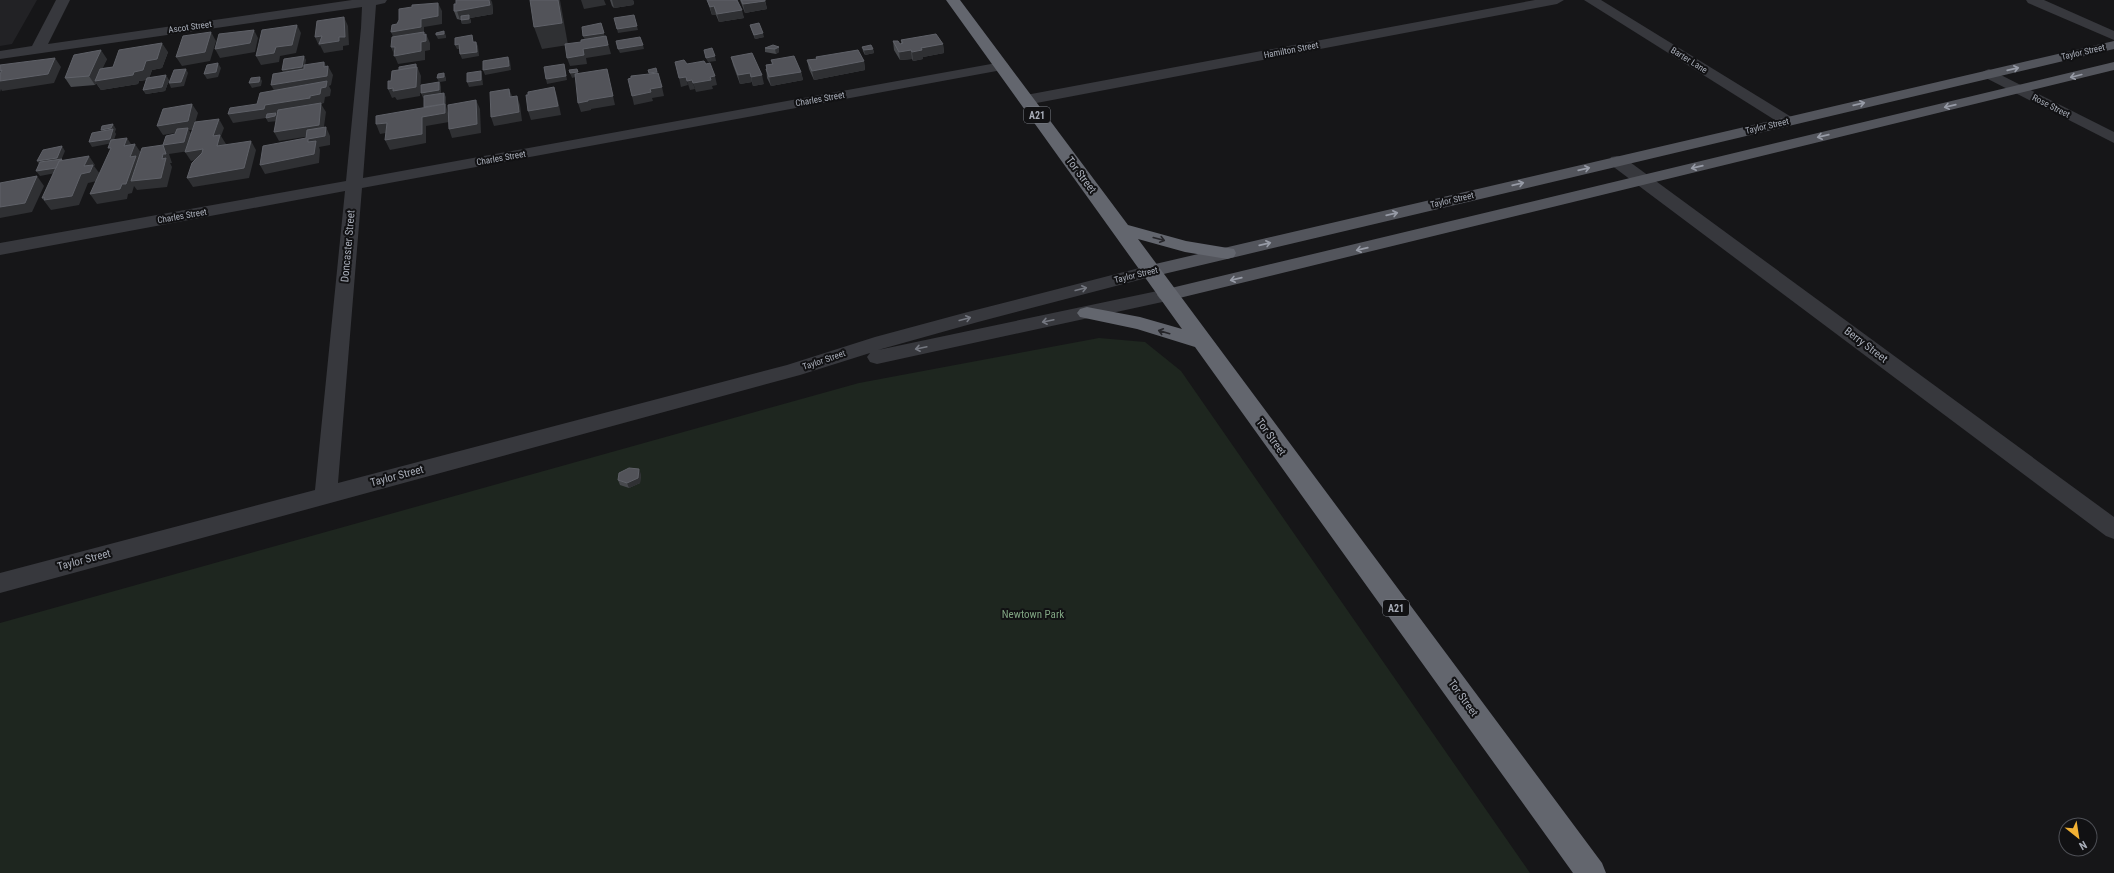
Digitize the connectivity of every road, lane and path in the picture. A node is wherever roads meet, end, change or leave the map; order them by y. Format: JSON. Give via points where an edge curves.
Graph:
{"nodes":[{"id":1,"x":63,"y":0,"type":"edge"},
{"id":2,"x":953,"y":0,"type":"edge"},
{"id":3,"x":1557,"y":0,"type":"edge"},
{"id":4,"x":1591,"y":0,"type":"edge"},
{"id":5,"x":2033,"y":0,"type":"edge"},
{"id":6,"x":2055,"y":0,"type":"edge"},
{"id":7,"x":372,"y":1,"type":"edge"},
{"id":8,"x":2114,"y":26,"type":"edge"},
{"id":9,"x":2114,"y":36,"type":"edge"},
{"id":10,"x":2114,"y":45,"type":"edge"},
{"id":11,"x":38,"y":50,"type":"junction"},
{"id":12,"x":0,"y":55,"type":"edge"},
{"id":13,"x":1002,"y":66,"type":"junction"},
{"id":14,"x":2114,"y":66,"type":"edge"},
{"id":15,"x":1989,"y":74,"type":"junction"},
{"id":16,"x":2019,"y":90,"type":"junction"},
{"id":17,"x":1026,"y":100,"type":"junction"},
{"id":18,"x":1787,"y":121,"type":"junction"},
{"id":19,"x":2114,"y":138,"type":"edge"},
{"id":20,"x":1617,"y":161,"type":"junction"},
{"id":21,"x":1642,"y":180,"type":"junction"},
{"id":22,"x":353,"y":185,"type":"junction"},
{"id":23,"x":1121,"y":229,"type":"junction"},
{"id":24,"x":0,"y":249,"type":"edge"},
{"id":25,"x":1227,"y":253,"type":"junction"},
{"id":26,"x":1151,"y":271,"type":"junction"},
{"id":27,"x":1167,"y":295,"type":"junction"},
{"id":28,"x":1086,"y":313,"type":"junction"},
{"id":29,"x":1202,"y":342,"type":"junction"},
{"id":30,"x":793,"y":370,"type":"junction"},
{"id":31,"x":326,"y":495,"type":"junction"},
{"id":32,"x":2114,"y":530,"type":"edge"},
{"id":33,"x":0,"y":583,"type":"edge"},
{"id":34,"x":1591,"y":873,"type":"edge"}],
"edges":[{"from":1,"to":11,"type":"street"},
{"from":2,"to":13,"type":"highway","name":"Tor Street","number":"A21"},
{"from":3,"to":17,"type":"street","name":"Hamilton Street"},
{"from":4,"to":18,"type":"street","name":"Barter Lane"},
{"from":5,"to":9,"type":"street"},
{"from":6,"to":8,"type":"street"},
{"from":7,"to":11,"type":"street","name":"Ascot Street"},
{"from":7,"to":22,"type":"street","name":"Doncaster Street"},
{"from":15,"to":10,"type":"main road","name":"Taylor Street","one_way":true},
{"from":11,"to":12,"type":"street","name":"Ascot Street"},
{"from":13,"to":17,"type":"highway","name":"Tor Street","number":"A21"},
{"from":13,"to":22,"type":"street","name":"Charles Street"},
{"from":14,"to":16,"type":"main road","name":"Taylor Street","one_way":true},
{"from":15,"to":16,"type":"street","name":"Rose Street"},
{"from":18,"to":15,"type":"main road","name":"Taylor Street","one_way":true},
{"from":16,"to":19,"type":"street","name":"Rose Street"},
{"from":16,"to":21,"type":"main road","name":"Taylor Street","one_way":true},
{"from":17,"to":23,"type":"highway","name":"Tor Street","number":"A21"},
{"from":18,"to":20,"type":"main road","name":"Taylor Street"},
{"from":20,"to":21,"type":"street","name":"Berry Street"},
{"from":25,"to":20,"type":"main road","name":"Taylor Street","one_way":true},
{"from":21,"to":27,"type":"main road","name":"Taylor Street","one_way":true},
{"from":21,"to":32,"type":"street","name":"Berry Street"},
{"from":22,"to":24,"type":"street","name":"Charles Street"},
{"from":22,"to":31,"type":"street","name":"Doncaster Street"},
{"from":23,"to":25,"type":"highway","one_way":true,"via":[[1185,246]]},
{"from":23,"to":26,"type":"highway","name":"Tor Street","number":"A21"},
{"from":25,"to":26,"type":"main road","name":"Taylor Street"},
{"from":26,"to":27,"type":"highway","name":"Tor Street","number":"A21"},
{"from":30,"to":26,"type":"street","name":"Taylor Street","one_way":true,"via":[[862,347]]},
{"from":27,"to":28,"type":"street","name":"Taylor Street"},
{"from":27,"to":29,"type":"highway","name":"Tor Street","number":"A21"},
{"from":29,"to":28,"type":"highway","one_way":true,"via":[[1140,323]]},
{"from":28,"to":30,"type":"street","name":"Taylor Street","one_way":true,"via":[[868,359]]},
{"from":29,"to":34,"type":"highway","name":"Tor Street","number":"A21"},
{"from":30,"to":31,"type":"street","name":"Taylor Street"},
{"from":31,"to":33,"type":"street","name":"Taylor Street"}]}
